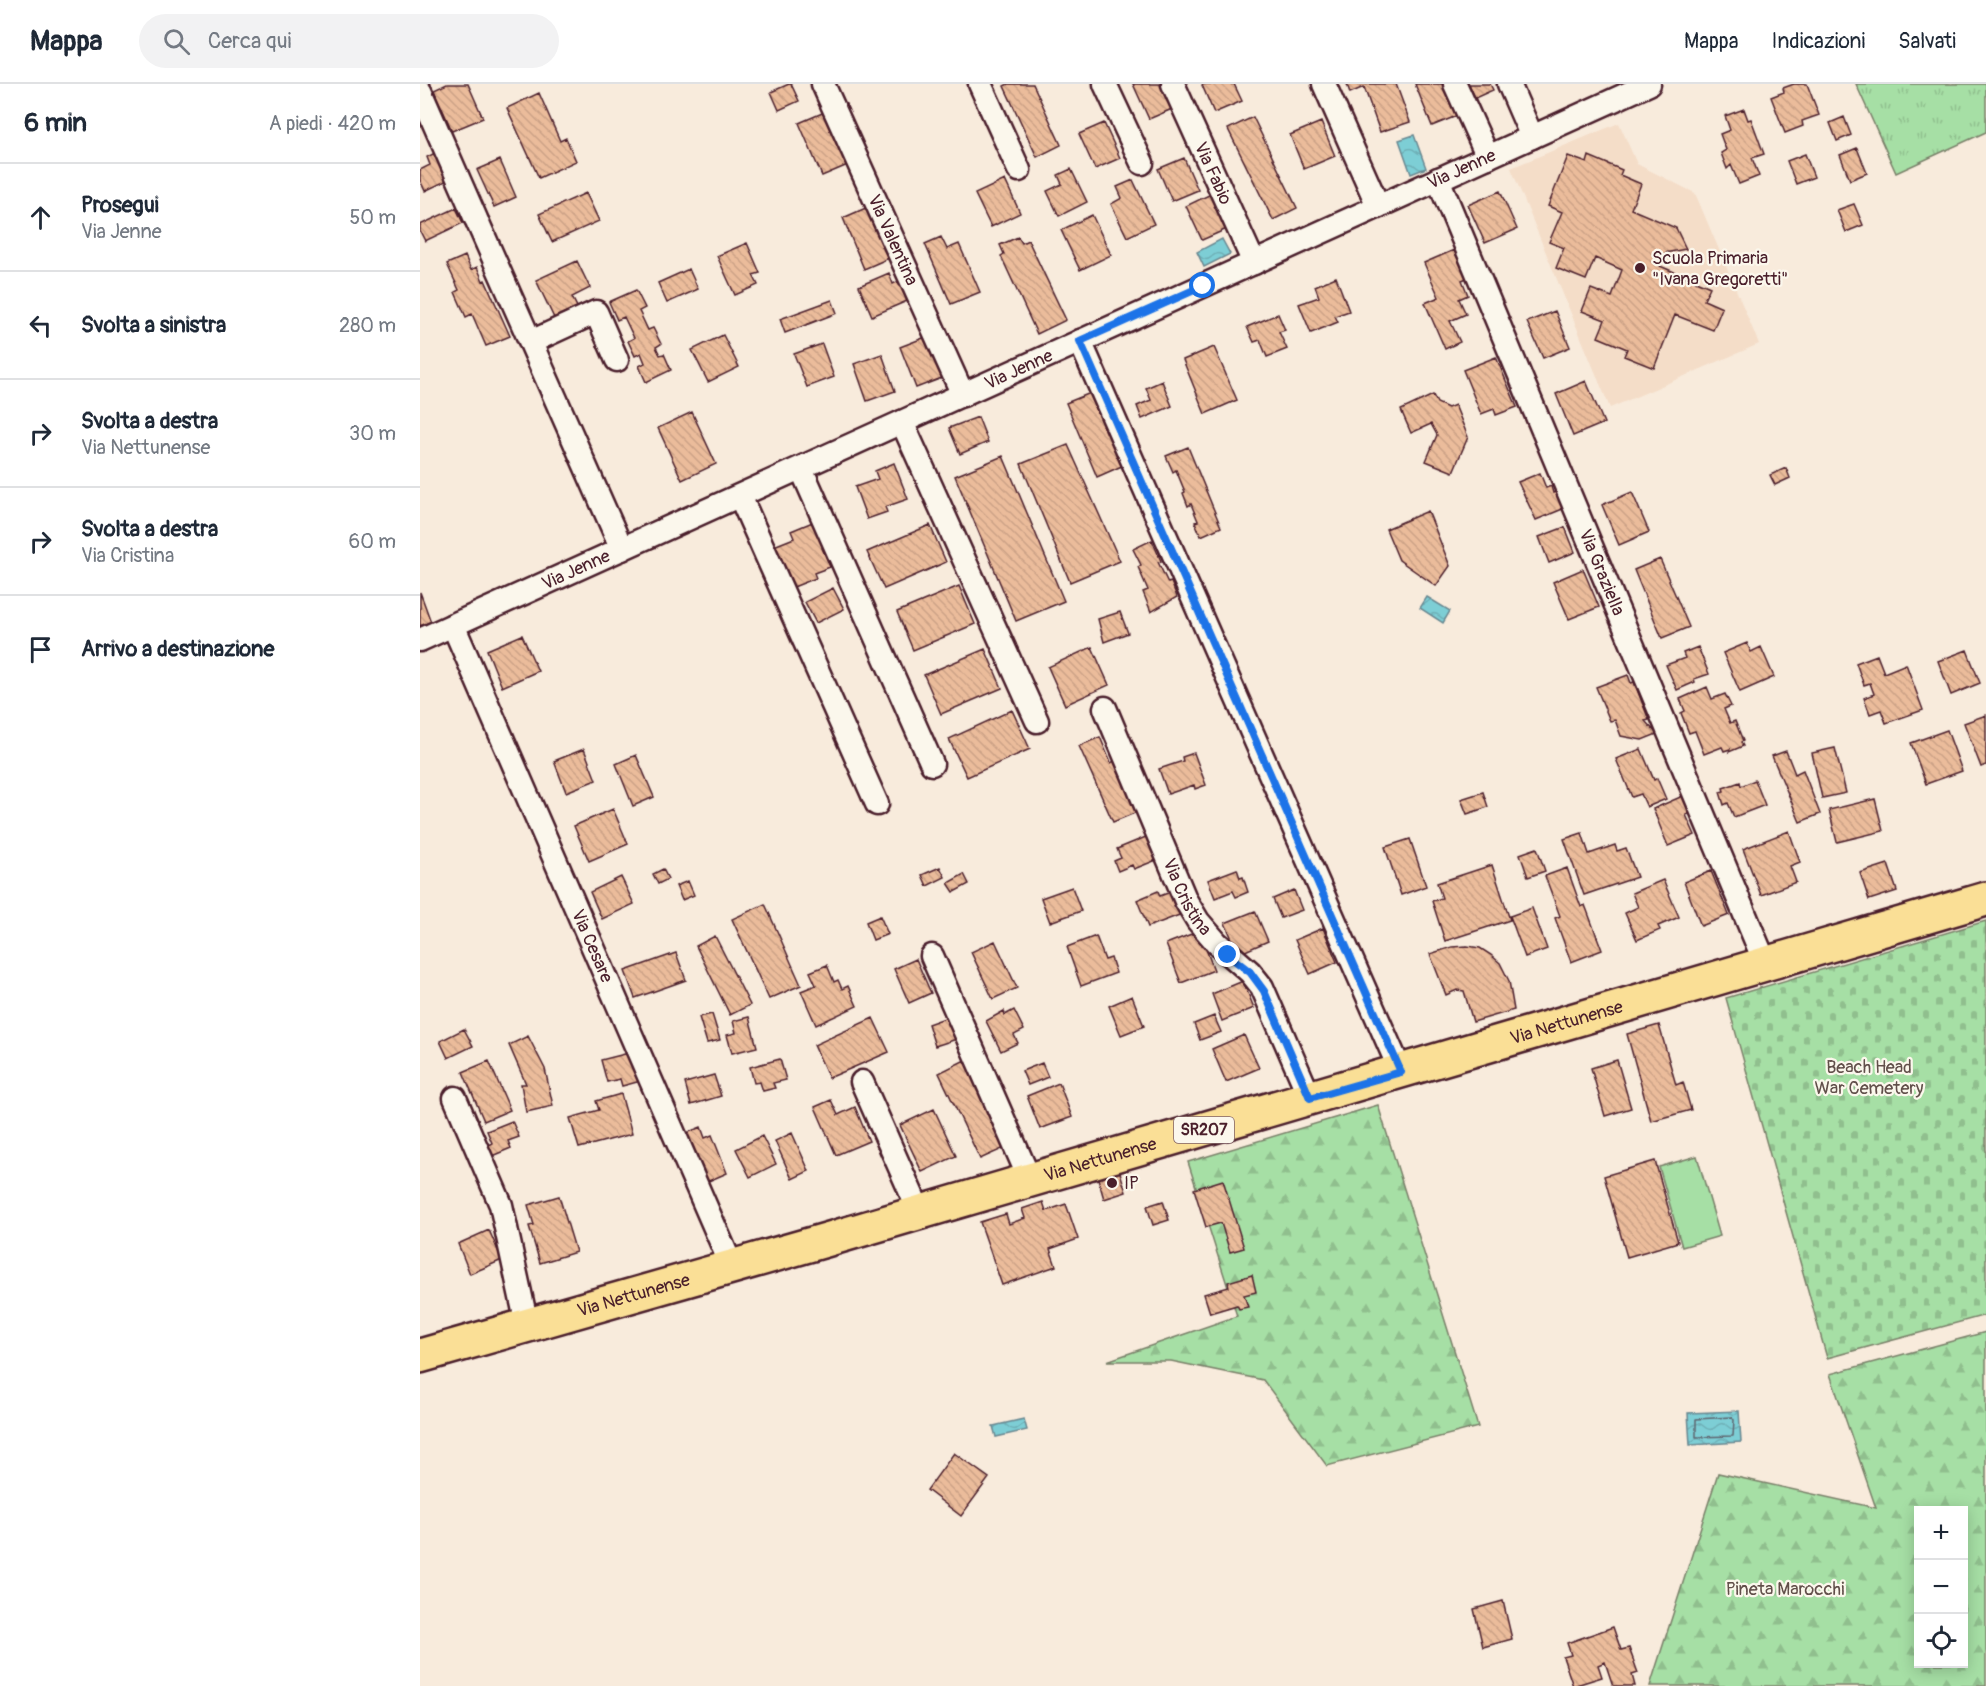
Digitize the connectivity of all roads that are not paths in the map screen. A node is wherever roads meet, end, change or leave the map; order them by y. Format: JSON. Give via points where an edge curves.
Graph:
{"nodes":[{"id":1,"x":824,"y":84,"type":"edge"},
{"id":2,"x":980,"y":84,"type":"edge"},
{"id":3,"x":1105,"y":84,"type":"edge"},
{"id":4,"x":1173,"y":84,"type":"edge"},
{"id":5,"x":1188,"y":84,"type":"edge"},
{"id":6,"x":1323,"y":84,"type":"edge"},
{"id":7,"x":1455,"y":84,"type":"edge"},
{"id":8,"x":1509,"y":84,"type":"edge"},
{"id":9,"x":1649,"y":84,"type":"edge"},
{"id":10,"x":420,"y":91,"type":"edge"},
{"id":11,"x":1532,"y":137,"type":"junction"},
{"id":12,"x":1488,"y":157,"type":"junction"},
{"id":13,"x":1142,"y":163,"type":"dead end"},
{"id":14,"x":1019,"y":170,"type":"dead end"},
{"id":15,"x":1438,"y":179,"type":"junction"},
{"id":16,"x":1378,"y":206,"type":"junction"},
{"id":17,"x":1260,"y":260,"type":"junction"},
{"id":18,"x":1080,"y":341,"type":"junction"},
{"id":19,"x":531,"y":342,"type":"junction"},
{"id":20,"x":617,"y":360,"type":"dead end"},
{"id":21,"x":963,"y":394,"type":"junction"},
{"id":22,"x":902,"y":422,"type":"junction"},
{"id":23,"x":801,"y":468,"type":"junction"},
{"id":24,"x":740,"y":496,"type":"junction"},
{"id":25,"x":622,"y":549,"type":"junction"},
{"id":26,"x":453,"y":625,"type":"junction"},
{"id":27,"x":420,"y":640,"type":"edge"},
{"id":28,"x":1105,"y":708,"type":"dead end"},
{"id":29,"x":1037,"y":721,"type":"dead end"},
{"id":30,"x":932,"y":764,"type":"dead end"},
{"id":31,"x":877,"y":804,"type":"dead end"},
{"id":32,"x":1986,"y":900,"type":"edge"},
{"id":33,"x":932,"y":956,"type":"dead end"},
{"id":34,"x":1766,"y":965,"type":"junction"},
{"id":35,"x":1401,"y":1072,"type":"junction"},
{"id":36,"x":862,"y":1082,"type":"dead end"},
{"id":37,"x":455,"y":1098,"type":"dead end"},
{"id":38,"x":1310,"y":1098,"type":"junction"},
{"id":39,"x":1030,"y":1180,"type":"junction"},
{"id":40,"x":920,"y":1213,"type":"junction"},
{"id":41,"x":732,"y":1267,"type":"junction"},
{"id":42,"x":528,"y":1325,"type":"junction"},
{"id":43,"x":420,"y":1356,"type":"edge"}],
"edges":[{"from":1,"to":21,"type":"street","name":"Via Valentina"},
{"from":2,"to":14,"type":"street"},
{"from":3,"to":13,"type":"street"},
{"from":4,"to":17,"type":"street","name":"Via Fabio"},
{"from":5,"to":17,"type":"street"},
{"from":6,"to":16,"type":"street"},
{"from":7,"to":12,"type":"street"},
{"from":8,"to":11,"type":"street"},
{"from":9,"to":11,"type":"street","name":"Via Jenne"},
{"from":10,"to":19,"type":"street"},
{"from":11,"to":12,"type":"street","name":"Via Jenne"},
{"from":12,"to":15,"type":"street","name":"Via Jenne"},
{"from":15,"to":16,"type":"street","name":"Via Jenne"},
{"from":15,"to":34,"type":"street","name":"Via Graziella"},
{"from":16,"to":17,"type":"street","name":"Via Jenne"},
{"from":17,"to":18,"type":"street","name":"Via Jenne"},
{"from":18,"to":21,"type":"street","name":"Via Jenne"},
{"from":18,"to":35,"type":"street"},
{"from":19,"to":20,"type":"street","via":[[596,312]]},
{"from":19,"to":25,"type":"street"},
{"from":21,"to":22,"type":"street","name":"Via Jenne"},
{"from":22,"to":23,"type":"street","name":"Via Jenne"},
{"from":22,"to":29,"type":"street"},
{"from":23,"to":24,"type":"street","name":"Via Jenne"},
{"from":23,"to":30,"type":"street"},
{"from":24,"to":25,"type":"street","name":"Via Jenne"},
{"from":24,"to":31,"type":"street"},
{"from":25,"to":26,"type":"street","name":"Via Jenne"},
{"from":26,"to":27,"type":"street","name":"Via Jenne"},
{"from":26,"to":41,"type":"street","name":"Via Cesare"},
{"from":28,"to":38,"type":"street","name":"Via Cristina","via":[[1182,895],[1216,943],[1262,987]]},
{"from":32,"to":34,"type":"main road","name":"Via Nettunense","number":"SR207"},
{"from":33,"to":39,"type":"street"},
{"from":34,"to":35,"type":"main road","name":"Via Nettunense","number":"SR207"},
{"from":35,"to":38,"type":"main road","name":"Via Nettunense","number":"SR207"},
{"from":36,"to":40,"type":"street"},
{"from":37,"to":42,"type":"street","via":[[501,1205]]},
{"from":38,"to":39,"type":"main road","name":"Via Nettunense","number":"SR207"},
{"from":39,"to":40,"type":"main road","name":"Via Nettunense","number":"SR207"},
{"from":40,"to":41,"type":"main road","name":"Via Nettunense","number":"SR207"},
{"from":41,"to":42,"type":"main road","name":"Via Nettunense","number":"SR207"},
{"from":42,"to":43,"type":"main road","name":"Via Nettunense","number":"SR207"}]}
